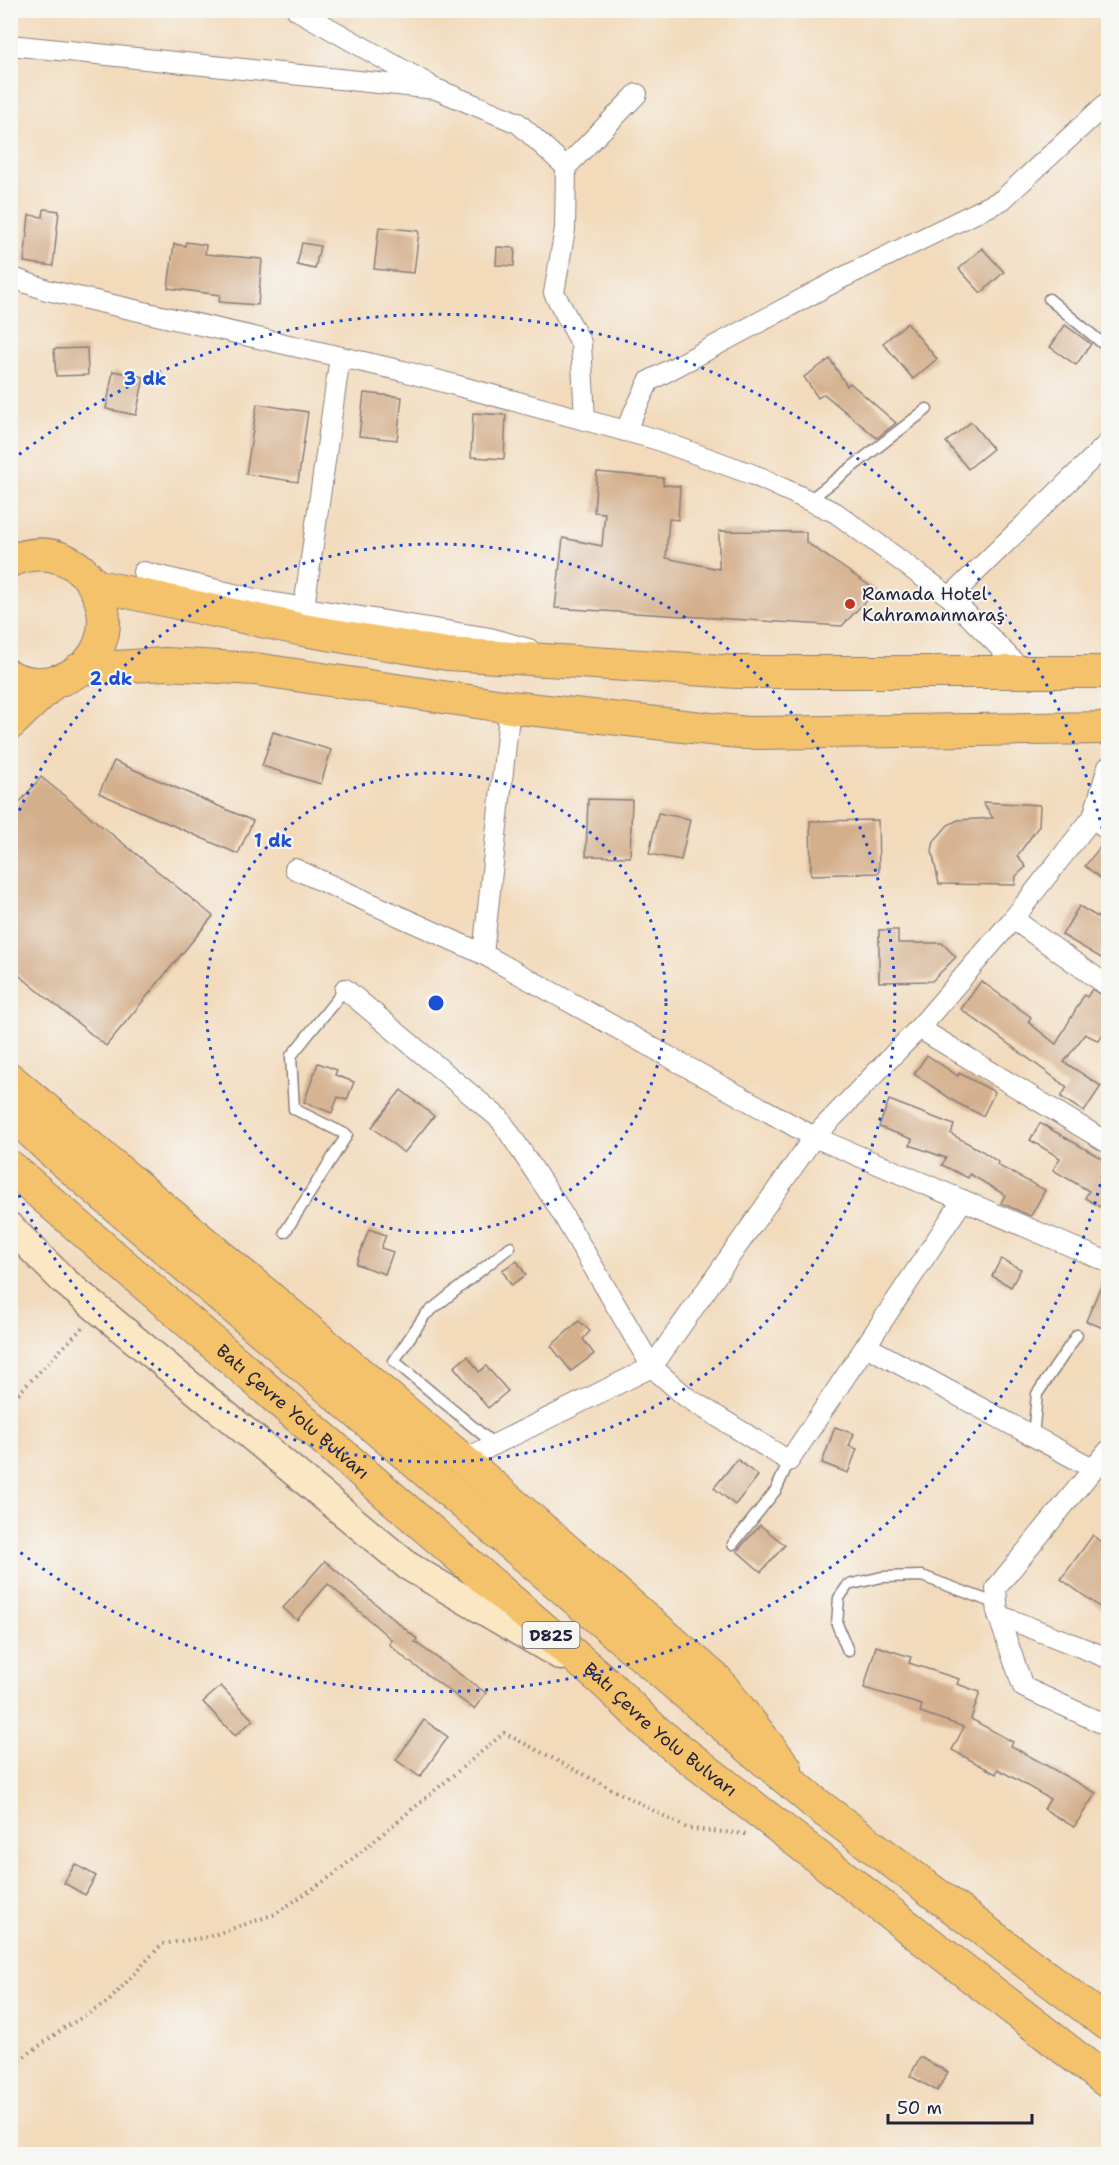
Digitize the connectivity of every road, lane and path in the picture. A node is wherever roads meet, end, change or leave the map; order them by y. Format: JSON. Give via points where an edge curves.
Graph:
{"nodes":[{"id":1,"x":297,"y":10,"type":"edge"},
{"id":2,"x":10,"y":45,"type":"edge"},
{"id":3,"x":436,"y":89,"type":"junction"},
{"id":4,"x":637,"y":94,"type":"dead end"},
{"id":5,"x":1108,"y":102,"type":"edge"},
{"id":6,"x":566,"y":167,"type":"junction"},
{"id":7,"x":10,"y":277,"type":"edge"},
{"id":8,"x":1049,"y":299,"type":"dead end"},
{"id":9,"x":1108,"y":348,"type":"edge"},
{"id":10,"x":340,"y":357,"type":"junction"},
{"id":11,"x":927,"y":409,"type":"dead end"},
{"id":12,"x":585,"y":420,"type":"junction"},
{"id":13,"x":625,"y":431,"type":"junction"},
{"id":14,"x":1108,"y":443,"type":"edge"},
{"id":15,"x":808,"y":501,"type":"junction"},
{"id":16,"x":11,"y":561,"type":"edge"},
{"id":17,"x":143,"y":572,"type":"dead end"},
{"id":18,"x":94,"y":585,"type":"junction"},
{"id":19,"x":950,"y":597,"type":"junction"},
{"id":20,"x":304,"y":607,"type":"junction"},
{"id":21,"x":575,"y":662,"type":"junction"},
{"id":22,"x":1108,"y":672,"type":"edge"},
{"id":23,"x":1025,"y":673,"type":"junction"},
{"id":24,"x":67,"y":675,"type":"junction"},
{"id":25,"x":10,"y":676,"type":"edge"},
{"id":26,"x":510,"y":707,"type":"junction"},
{"id":27,"x":10,"y":724,"type":"edge"},
{"id":28,"x":1108,"y":728,"type":"edge"},
{"id":29,"x":1108,"y":767,"type":"edge"},
{"id":30,"x":1092,"y":817,"type":"junction"},
{"id":31,"x":1108,"y":831,"type":"edge"},
{"id":32,"x":295,"y":869,"type":"dead end"},
{"id":33,"x":1013,"y":919,"type":"junction"},
{"id":34,"x":483,"y":954,"type":"junction"},
{"id":35,"x":1108,"y":986,"type":"edge"},
{"id":36,"x":345,"y":989,"type":"joint"},
{"id":37,"x":919,"y":1028,"type":"junction"},
{"id":38,"x":10,"y":1079,"type":"edge"},
{"id":39,"x":10,"y":1111,"type":"edge"},
{"id":40,"x":814,"y":1137,"type":"junction"},
{"id":41,"x":1108,"y":1143,"type":"edge"},
{"id":42,"x":10,"y":1167,"type":"edge"},
{"id":43,"x":963,"y":1200,"type":"junction"},
{"id":44,"x":10,"y":1227,"type":"edge"},
{"id":45,"x":285,"y":1232,"type":"dead end"},
{"id":46,"x":510,"y":1247,"type":"dead end"},
{"id":47,"x":1108,"y":1262,"type":"edge"},
{"id":48,"x":99,"y":1310,"type":"junction"},
{"id":49,"x":1077,"y":1335,"type":"dead end"},
{"id":50,"x":866,"y":1346,"type":"junction"},
{"id":51,"x":652,"y":1366,"type":"junction"},
{"id":52,"x":10,"y":1402,"type":"edge"},
{"id":53,"x":1034,"y":1437,"type":"junction"},
{"id":54,"x":495,"y":1445,"type":"junction"},
{"id":55,"x":1108,"y":1451,"type":"edge"},
{"id":56,"x":463,"y":1460,"type":"junction"},
{"id":57,"x":789,"y":1461,"type":"junction"},
{"id":58,"x":1094,"y":1469,"type":"junction"},
{"id":59,"x":733,"y":1544,"type":"dead end"},
{"id":60,"x":997,"y":1609,"type":"junction"},
{"id":61,"x":848,"y":1651,"type":"dead end"},
{"id":62,"x":1108,"y":1658,"type":"edge"},
{"id":63,"x":607,"y":1684,"type":"junction"},
{"id":64,"x":1108,"y":1726,"type":"edge"},
{"id":65,"x":815,"y":1803,"type":"junction"},
{"id":66,"x":793,"y":1838,"type":"junction"},
{"id":67,"x":1108,"y":2024,"type":"edge"},
{"id":68,"x":10,"y":2067,"type":"edge"},
{"id":69,"x":1108,"y":2082,"type":"edge"}],
"edges":[{"from":1,"to":3,"type":"street"},
{"from":2,"to":3,"type":"street"},
{"from":3,"to":6,"type":"street","via":[[518,123]]},
{"from":4,"to":6,"type":"street"},
{"from":5,"to":13,"type":"street","via":[[1002,200],[842,278],[649,381]]},
{"from":6,"to":12,"type":"street","via":[[565,229],[554,293],[581,343]]},
{"from":7,"to":10,"type":"street","via":[[47,290]]},
{"from":8,"to":9,"type":"lane"},
{"from":10,"to":12,"type":"street"},
{"from":10,"to":20,"type":"street"},
{"from":11,"to":15,"type":"lane"},
{"from":12,"to":13,"type":"street"},
{"from":13,"to":15,"type":"street","via":[[754,475]]},
{"from":14,"to":19,"type":"street"},
{"from":15,"to":19,"type":"street","via":[[836,513]]},
{"from":16,"to":18,"type":"main road","via":[[24,556],[51,555],[76,566]]},
{"from":17,"to":20,"type":"street","via":[[262,601]]},
{"from":18,"to":21,"type":"main road","via":[[303,630],[447,654]]},
{"from":18,"to":24,"type":"main road","via":[[104,610],[97,649]]},
{"from":19,"to":23,"type":"street"},
{"from":20,"to":21,"type":"street","via":[[490,638]]},
{"from":21,"to":23,"type":"main road","via":[[738,672]]},
{"from":22,"to":23,"type":"main road"},
{"from":24,"to":25,"type":"main road","via":[[28,682]]},
{"from":24,"to":26,"type":"main road","via":[[166,664],[255,669]]},
{"from":24,"to":27,"type":"main road"},
{"from":26,"to":28,"type":"main road","via":[[747,733]]},
{"from":26,"to":34,"type":"street"},
{"from":29,"to":30,"type":"street"},
{"from":30,"to":31,"type":"street"},
{"from":30,"to":33,"type":"street"},
{"from":32,"to":34,"type":"street"},
{"from":33,"to":35,"type":"street"},
{"from":33,"to":37,"type":"street"},
{"from":34,"to":40,"type":"street"},
{"from":36,"to":45,"type":"lane","via":[[291,1056],[294,1108],[347,1135]]},
{"from":36,"to":51,"type":"street","via":[[500,1119],[557,1205]]},
{"from":37,"to":40,"type":"street"},
{"from":37,"to":41,"type":"street"},
{"from":38,"to":56,"type":"main road"},
{"from":39,"to":65,"type":"highway","number":"D825"},
{"from":40,"to":43,"type":"street"},
{"from":40,"to":51,"type":"street"},
{"from":42,"to":63,"type":"highway","name":"Batı Çevre Yolu Bulvarı","number":"D825"},
{"from":43,"to":47,"type":"street"},
{"from":43,"to":50,"type":"street"},
{"from":44,"to":48,"type":"main road"},
{"from":46,"to":54,"type":"lane","via":[[425,1315],[394,1361]]},
{"from":48,"to":52,"type":"path"},
{"from":48,"to":63,"type":"main road","via":[[408,1566]]},
{"from":49,"to":53,"type":"lane","via":[[1037,1394]]},
{"from":50,"to":53,"type":"street"},
{"from":50,"to":57,"type":"street"},
{"from":51,"to":54,"type":"street"},
{"from":51,"to":57,"type":"street","via":[[686,1396]]},
{"from":53,"to":58,"type":"street"},
{"from":54,"to":56,"type":"street"},
{"from":55,"to":58,"type":"street"},
{"from":56,"to":65,"type":"main road","via":[[716,1679]]},
{"from":57,"to":59,"type":"lane","via":[[776,1490]]},
{"from":58,"to":60,"type":"street","via":[[996,1588]]},
{"from":60,"to":61,"type":"lane","via":[[922,1576],[848,1585],[839,1598],[837,1624]]},
{"from":60,"to":62,"type":"street"},
{"from":60,"to":64,"type":"street","via":[[1023,1687]]},
{"from":63,"to":66,"type":"highway","name":"Batı Çevre Yolu Bulvarı","number":"D825","via":[[654,1730]]},
{"from":65,"to":67,"type":"highway","number":"D825"},
{"from":66,"to":68,"type":"path","via":[[689,1830],[504,1733],[333,1875],[275,1914],[208,1937],[162,1944],[108,2002]]},
{"from":66,"to":69,"type":"highway","name":"Batı Çevre Yolu Bulvarı","number":"D825"}]}
